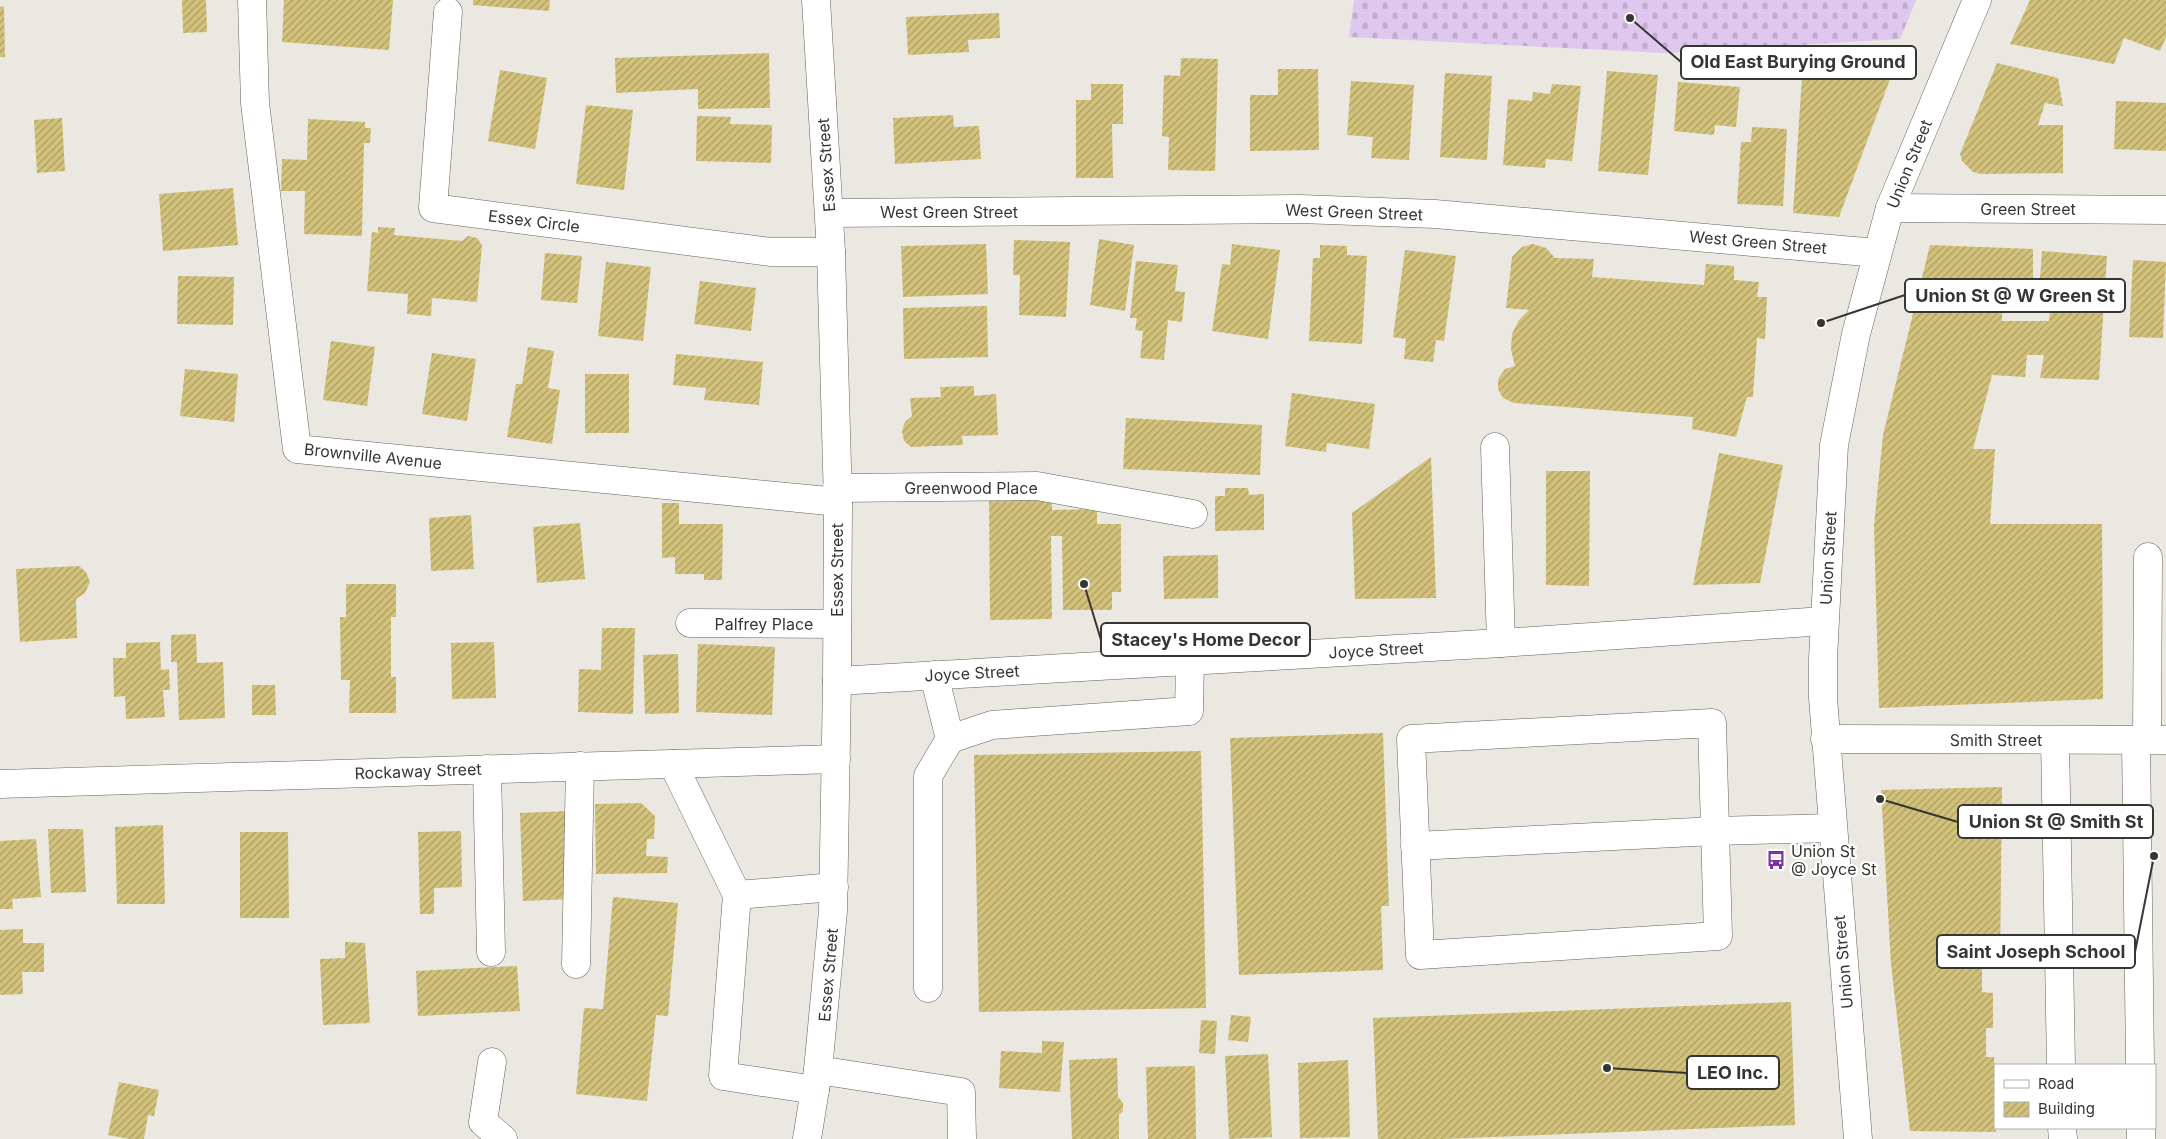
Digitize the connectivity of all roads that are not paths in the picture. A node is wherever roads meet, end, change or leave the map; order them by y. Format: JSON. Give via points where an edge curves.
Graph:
{"nodes":[{"id":1,"x":252,"y":0,"type":"edge"},
{"id":2,"x":816,"y":0,"type":"edge"},
{"id":3,"x":1977,"y":0,"type":"edge"},
{"id":4,"x":448,"y":12,"type":"dead end"},
{"id":5,"x":1890,"y":208,"type":"junction"},
{"id":6,"x":2166,"y":210,"type":"edge"},
{"id":7,"x":829,"y":213,"type":"junction"},
{"id":8,"x":831,"y":252,"type":"junction"},
{"id":9,"x":1877,"y":252,"type":"junction"},
{"id":10,"x":1496,"y":447,"type":"dead end"},
{"id":11,"x":838,"y":495,"type":"junction"},
{"id":12,"x":1193,"y":514,"type":"dead end"},
{"id":13,"x":2148,"y":557,"type":"dead end"},
{"id":14,"x":1824,"y":621,"type":"junction"},
{"id":15,"x":690,"y":623,"type":"dead end"},
{"id":16,"x":837,"y":624,"type":"junction"},
{"id":17,"x":1501,"y":643,"type":"junction"},
{"id":18,"x":1190,"y":660,"type":"junction"},
{"id":19,"x":934,"y":675,"type":"junction"},
{"id":20,"x":837,"y":681,"type":"junction"},
{"id":21,"x":950,"y":739,"type":"junction"},
{"id":22,"x":1825,"y":740,"type":"junction"},
{"id":23,"x":2055,"y":740,"type":"junction"},
{"id":24,"x":2150,"y":740,"type":"edge"},
{"id":25,"x":836,"y":759,"type":"junction"},
{"id":26,"x":673,"y":764,"type":"junction"},
{"id":27,"x":580,"y":766,"type":"junction"},
{"id":28,"x":487,"y":769,"type":"junction"},
{"id":29,"x":0,"y":784,"type":"edge"},
{"id":30,"x":1832,"y":828,"type":"junction"},
{"id":31,"x":1715,"y":831,"type":"junction"},
{"id":32,"x":1415,"y":846,"type":"junction"},
{"id":33,"x":834,"y":887,"type":"junction"},
{"id":34,"x":737,"y":895,"type":"junction"},
{"id":35,"x":491,"y":952,"type":"dead end"},
{"id":36,"x":576,"y":964,"type":"dead end"},
{"id":37,"x":928,"y":988,"type":"dead end"},
{"id":38,"x":492,"y":1062,"type":"dead end"},
{"id":39,"x":2061,"y":1064,"type":"edge"},
{"id":40,"x":2140,"y":1064,"type":"edge"},
{"id":41,"x":817,"y":1080,"type":"junction"},
{"id":42,"x":503,"y":1139,"type":"edge"},
{"id":43,"x":807,"y":1139,"type":"edge"},
{"id":44,"x":962,"y":1139,"type":"edge"},
{"id":45,"x":1858,"y":1139,"type":"edge"}],
"edges":[{"from":1,"to":11,"type":"street","name":"Brownville Avenue","via":[[256,103],[297,449]]},
{"from":2,"to":7,"type":"street","name":"Essex Street"},
{"from":3,"to":5,"type":"street","name":"Union Street"},
{"from":4,"to":8,"type":"street","name":"Essex Circle","via":[[432,208],[771,252]]},
{"from":5,"to":6,"type":"street","name":"Green Street"},
{"from":5,"to":9,"type":"street","name":"Union Street"},
{"from":7,"to":8,"type":"street","name":"Essex Street"},
{"from":7,"to":9,"type":"street","name":"West Green Street","via":[[1300,209],[1435,214]]},
{"from":8,"to":11,"type":"street","name":"Essex Street"},
{"from":9,"to":14,"type":"street","name":"Union Street","via":[[1856,334],[1834,445]]},
{"from":10,"to":17,"type":"street"},
{"from":11,"to":12,"type":"street","name":"Greenwood Place","via":[[1037,486]]},
{"from":11,"to":16,"type":"street","name":"Essex Street"},
{"from":13,"to":24,"type":"street"},
{"from":14,"to":17,"type":"street","name":"Joyce Street"},
{"from":14,"to":22,"type":"street","name":"Union Street"},
{"from":15,"to":16,"type":"street","name":"Palfrey Place"},
{"from":16,"to":20,"type":"street","name":"Essex Street"},
{"from":17,"to":18,"type":"street","name":"Joyce Street"},
{"from":18,"to":19,"type":"street","name":"Joyce Street"},
{"from":18,"to":21,"type":"street","via":[[1189,711],[992,725]]},
{"from":19,"to":20,"type":"street","name":"Joyce Street"},
{"from":19,"to":21,"type":"street"},
{"from":20,"to":25,"type":"street","name":"Essex Street"},
{"from":21,"to":37,"type":"street","via":[[928,776]]},
{"from":22,"to":23,"type":"street","name":"Smith Street"},
{"from":22,"to":30,"type":"street","name":"Union Street"},
{"from":23,"to":24,"type":"street","name":"Smith Street"},
{"from":23,"to":39,"type":"street"},
{"from":24,"to":40,"type":"street"},
{"from":25,"to":26,"type":"street","name":"Rockaway Street"},
{"from":25,"to":33,"type":"street","name":"Essex Street"},
{"from":26,"to":27,"type":"street","name":"Rockaway Street"},
{"from":26,"to":34,"type":"street"},
{"from":27,"to":28,"type":"street","name":"Rockaway Street"},
{"from":27,"to":36,"type":"street"},
{"from":28,"to":29,"type":"street","name":"Rockaway Street"},
{"from":28,"to":35,"type":"street"},
{"from":30,"to":31,"type":"street"},
{"from":30,"to":45,"type":"street","name":"Union Street"},
{"from":31,"to":32,"type":"street"},
{"from":31,"to":32,"type":"street","via":[[1718,936],[1420,955]]},
{"from":31,"to":32,"type":"street","via":[[1712,724],[1411,740]]},
{"from":33,"to":34,"type":"street"},
{"from":33,"to":41,"type":"street","name":"Essex Street"},
{"from":34,"to":41,"type":"street","via":[[723,1076]]},
{"from":38,"to":42,"type":"street","via":[[483,1122]]},
{"from":41,"to":43,"type":"street","name":"Essex Street"},
{"from":41,"to":44,"type":"street","via":[[961,1092]]}]}
